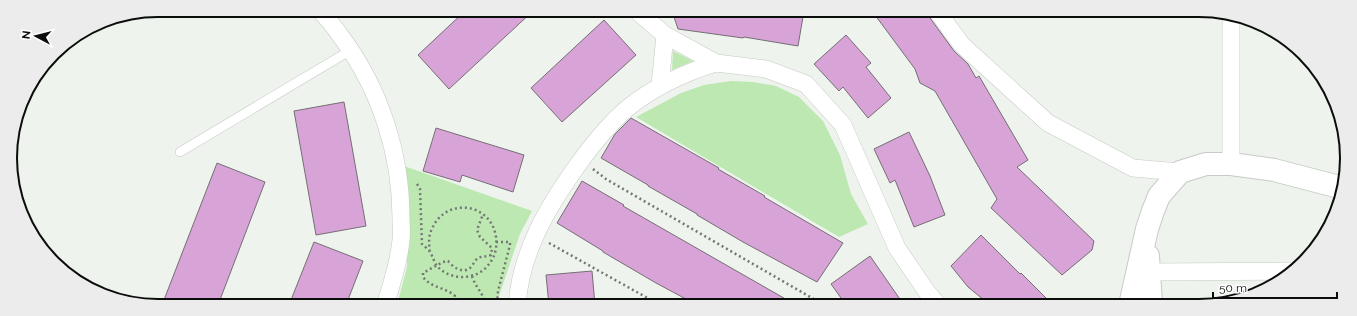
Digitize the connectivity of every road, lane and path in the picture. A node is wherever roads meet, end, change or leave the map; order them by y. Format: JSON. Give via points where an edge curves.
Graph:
{"nodes":[{"id":1,"x":326,"y":17,"type":"edge"},
{"id":2,"x":644,"y":17,"type":"edge"},
{"id":3,"x":941,"y":17,"type":"edge"},
{"id":4,"x":1231,"y":21,"type":"edge"},
{"id":5,"x":665,"y":35,"type":"junction"},
{"id":6,"x":351,"y":50,"type":"junction"},
{"id":7,"x":716,"y":63,"type":"junction"},
{"id":8,"x":660,"y":86,"type":"junction"},
{"id":9,"x":180,"y":152,"type":"dead end"},
{"id":10,"x":581,"y":160,"type":"junction"},
{"id":11,"x":1231,"y":164,"type":"junction"},
{"id":12,"x":1180,"y":172,"type":"junction"},
{"id":13,"x":1337,"y":187,"type":"edge"},
{"id":14,"x":483,"y":214,"type":"junction"},
{"id":15,"x":1147,"y":229,"type":"junction"},
{"id":16,"x":534,"y":236,"type":"junction"},
{"id":17,"x":496,"y":242,"type":"junction"},
{"id":18,"x":436,"y":265,"type":"junction"},
{"id":19,"x":1283,"y":271,"type":"edge"},
{"id":20,"x":1149,"y":272,"type":"junction"},
{"id":21,"x":472,"y":276,"type":"junction"},
{"id":22,"x":387,"y":299,"type":"edge"},
{"id":23,"x":454,"y":299,"type":"edge"},
{"id":24,"x":484,"y":299,"type":"edge"},
{"id":25,"x":497,"y":299,"type":"edge"},
{"id":26,"x":518,"y":299,"type":"edge"},
{"id":27,"x":649,"y":299,"type":"edge"},
{"id":28,"x":814,"y":299,"type":"edge"},
{"id":29,"x":933,"y":299,"type":"edge"},
{"id":30,"x":1131,"y":299,"type":"edge"},
{"id":31,"x":1151,"y":299,"type":"edge"}],
"edges":[{"from":1,"to":6,"type":"street"},
{"from":2,"to":5,"type":"street"},
{"from":3,"to":12,"type":"street","via":[[962,45],[1048,123],[1133,168]]},
{"from":4,"to":11,"type":"street"},
{"from":5,"to":7,"type":"street"},
{"from":5,"to":8,"type":"street"},
{"from":6,"to":9,"type":"lane"},
{"from":6,"to":22,"type":"street","via":[[370,84],[385,121],[396,160],[401,199],[401,239],[394,278]]},
{"from":7,"to":8,"type":"street"},
{"from":7,"to":29,"type":"street","via":[[766,69],[806,84],[843,125],[897,248]]},
{"from":8,"to":10,"type":"street","via":[[629,107],[610,124]]},
{"from":10,"to":16,"type":"street","via":[[556,195]]},
{"from":10,"to":28,"type":"path","via":[[606,179]]},
{"from":11,"to":12,"type":"street","via":[[1206,164]]},
{"from":11,"to":13,"type":"street","via":[[1274,170]]},
{"from":12,"to":15,"type":"street","via":[[1159,196]]},
{"from":14,"to":17,"type":"path","via":[[491,222]]},
{"from":14,"to":18,"type":"path","via":[[472,208],[460,208],[448,211],[438,218],[429,240],[430,253]]},
{"from":14,"to":18,"type":"path","via":[[477,230],[492,248],[491,256],[478,258],[470,268],[465,269],[458,269],[448,261]]},
{"from":15,"to":20,"type":"street"},
{"from":15,"to":30,"type":"street"},
{"from":16,"to":26,"type":"street"},
{"from":16,"to":27,"type":"path"},
{"from":17,"to":21,"type":"path","via":[[490,264],[482,272]]},
{"from":17,"to":25,"type":"path","via":[[510,242]]},
{"from":18,"to":21,"type":"path","via":[[451,276]]},
{"from":18,"to":23,"type":"path","via":[[423,273],[423,277],[432,285],[455,296]]},
{"from":19,"to":20,"type":"street"},
{"from":20,"to":31,"type":"street"},
{"from":21,"to":24,"type":"path"}]}
